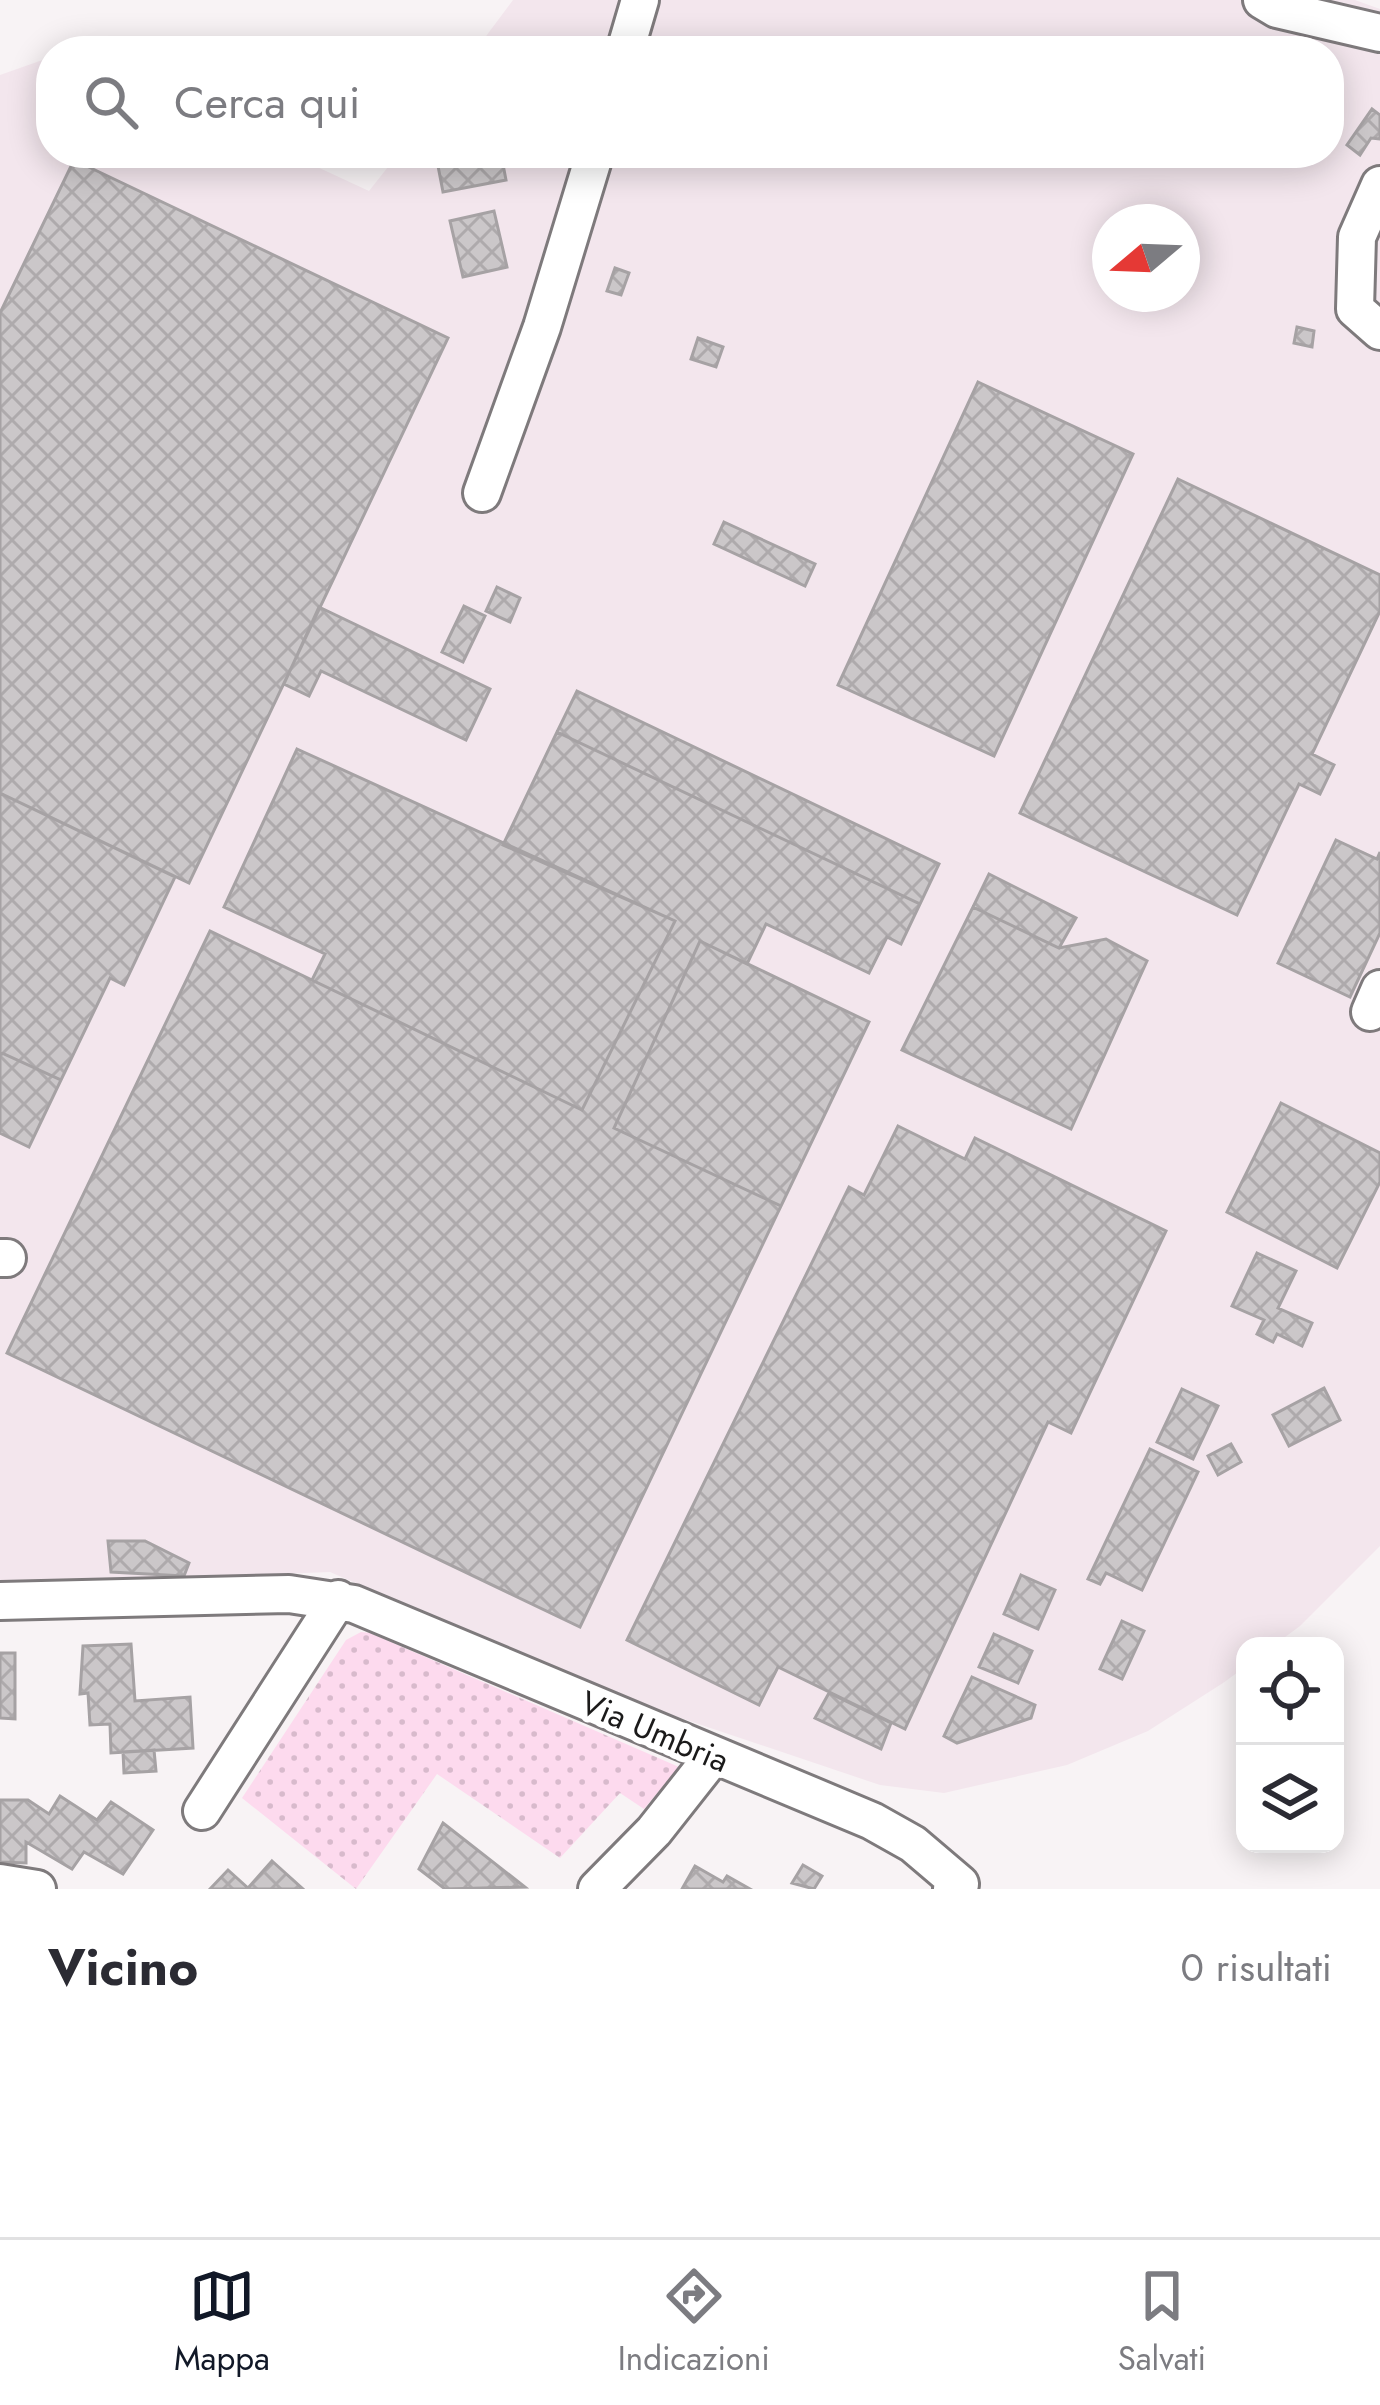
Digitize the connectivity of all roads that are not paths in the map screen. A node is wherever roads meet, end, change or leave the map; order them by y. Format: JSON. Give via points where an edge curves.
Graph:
{"nodes":[{"id":1,"x":640,"y":0,"type":"edge"},
{"id":2,"x":1262,"y":0,"type":"edge"},
{"id":3,"x":1380,"y":34,"type":"edge"},
{"id":4,"x":629,"y":36,"type":"edge"},
{"id":5,"x":590,"y":168,"type":"edge"},
{"id":6,"x":1380,"y":185,"type":"edge"},
{"id":7,"x":1380,"y":331,"type":"edge"},
{"id":8,"x":482,"y":493,"type":"dead end"},
{"id":9,"x":338,"y":1599,"type":"junction"},
{"id":10,"x":0,"y":1600,"type":"edge"},
{"id":11,"x":714,"y":1756,"type":"junction"},
{"id":12,"x":202,"y":1811,"type":"dead end"},
{"id":13,"x":0,"y":1882,"type":"edge"},
{"id":14,"x":956,"y":1887,"type":"edge"},
{"id":15,"x":37,"y":1889,"type":"edge"},
{"id":16,"x":597,"y":1889,"type":"edge"}],
"edges":[{"from":1,"to":4,"type":"street"},
{"from":2,"to":3,"type":"street"},
{"from":5,"to":8,"type":"street"},
{"from":6,"to":7,"type":"street","via":[[1357,237],[1355,309]]},
{"from":9,"to":10,"type":"street","name":"Via Umbria"},
{"from":9,"to":11,"type":"street","name":"Via Umbria"},
{"from":9,"to":12,"type":"street"},
{"from":11,"to":14,"type":"street","name":"Via Umbria","via":[[901,1835]]},
{"from":11,"to":16,"type":"street"},
{"from":13,"to":15,"type":"street"}]}
